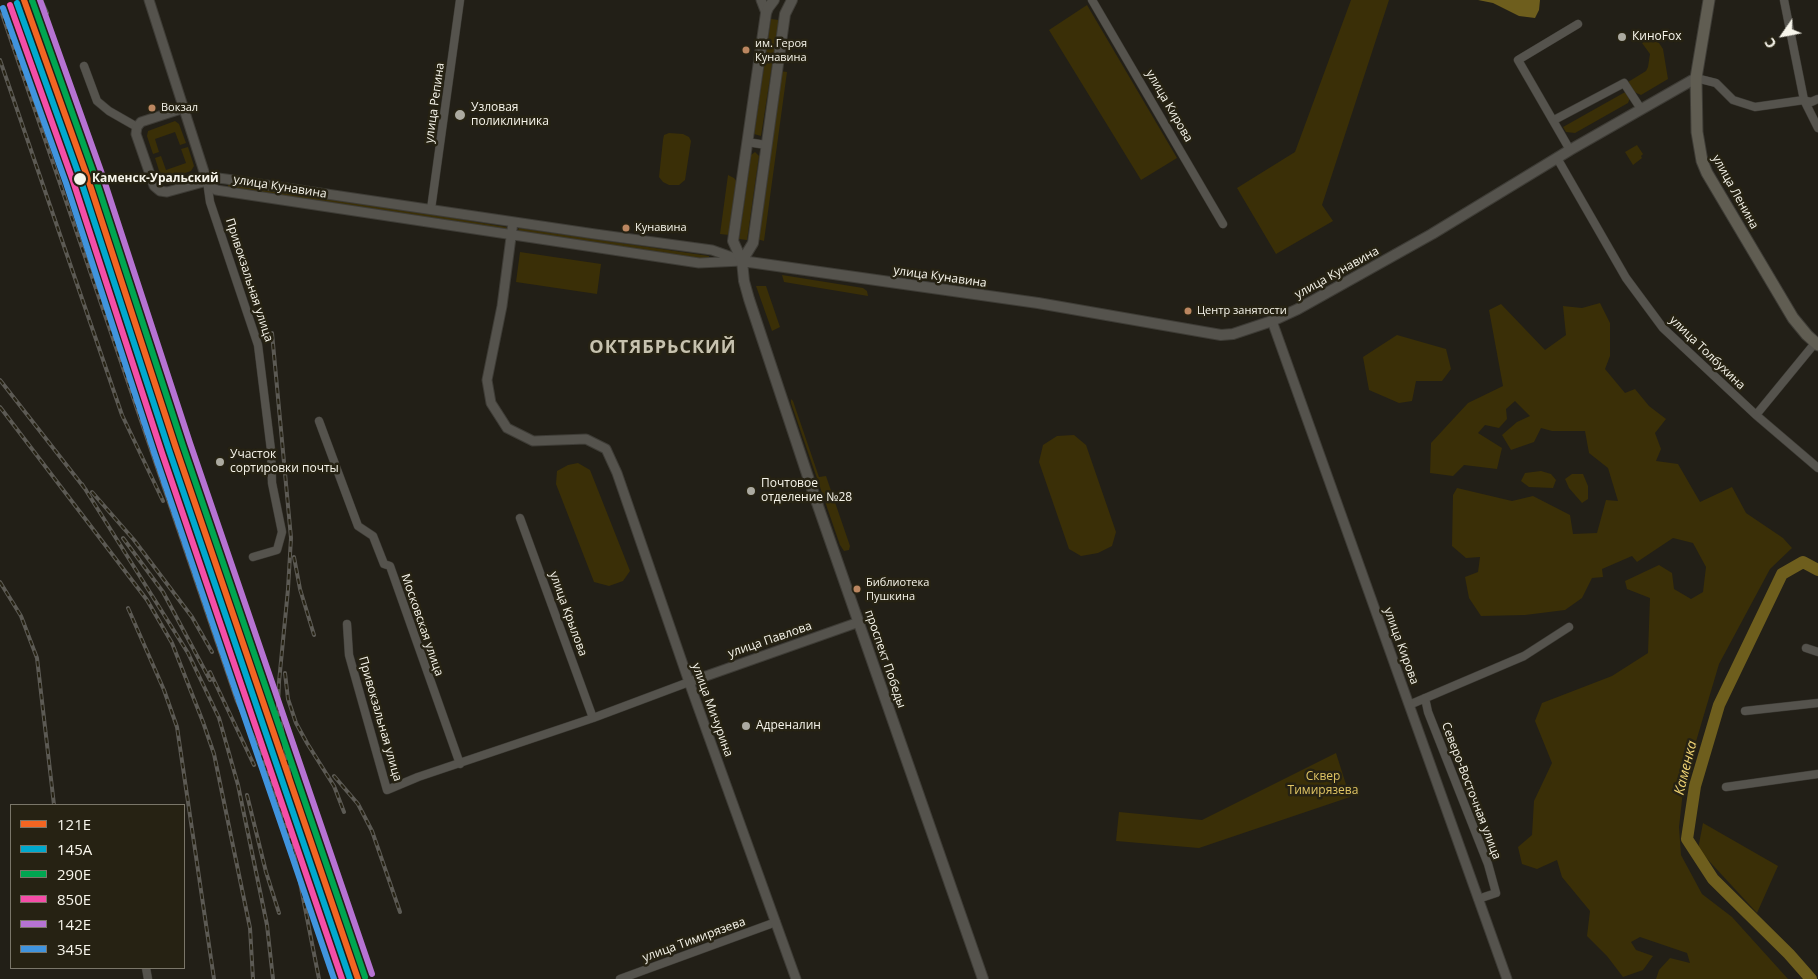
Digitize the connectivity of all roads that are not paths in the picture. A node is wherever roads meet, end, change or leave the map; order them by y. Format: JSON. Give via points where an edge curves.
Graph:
{"nodes":[{"id":1,"x":149,"y":0,"type":"edge"},
{"id":2,"x":460,"y":0,"type":"edge"},
{"id":3,"x":761,"y":0,"type":"edge"},
{"id":4,"x":774,"y":0,"type":"edge"},
{"id":5,"x":792,"y":0,"type":"edge"},
{"id":6,"x":1092,"y":0,"type":"edge"},
{"id":7,"x":1709,"y":0,"type":"edge"},
{"id":8,"x":1784,"y":0,"type":"edge"},
{"id":9,"x":766,"y":13,"type":"junction"},
{"id":10,"x":785,"y":14,"type":"junction"},
{"id":11,"x":1578,"y":24,"type":"dead end"},
{"id":12,"x":84,"y":66,"type":"dead end"},
{"id":13,"x":1696,"y":78,"type":"junction"},
{"id":14,"x":1818,"y":99,"type":"edge"},
{"id":15,"x":1804,"y":100,"type":"junction"},
{"id":16,"x":184,"y":108,"type":"junction"},
{"id":17,"x":1640,"y":109,"type":"junction"},
{"id":18,"x":1556,"y":120,"type":"dead end"},
{"id":19,"x":137,"y":127,"type":"junction"},
{"id":20,"x":1818,"y":128,"type":"edge"},
{"id":21,"x":747,"y":142,"type":"junction"},
{"id":22,"x":766,"y":144,"type":"junction"},
{"id":23,"x":1570,"y":150,"type":"junction"},
{"id":24,"x":1557,"y":158,"type":"junction"},
{"id":25,"x":207,"y":181,"type":"junction"},
{"id":26,"x":431,"y":210,"type":"junction"},
{"id":27,"x":513,"y":222,"type":"junction"},
{"id":28,"x":1223,"y":224,"type":"dead end"},
{"id":29,"x":511,"y":234,"type":"junction"},
{"id":30,"x":742,"y":261,"type":"junction"},
{"id":31,"x":1272,"y":321,"type":"junction"},
{"id":32,"x":1816,"y":344,"type":"edge"},
{"id":33,"x":1756,"y":415,"type":"junction"},
{"id":34,"x":319,"y":421,"type":"dead end"},
{"id":35,"x":1818,"y":468,"type":"edge"},
{"id":36,"x":520,"y":518,"type":"dead end"},
{"id":37,"x":253,"y":557,"type":"dead end"},
{"id":38,"x":859,"y":622,"type":"junction"},
{"id":39,"x":347,"y":624,"type":"dead end"},
{"id":40,"x":1569,"y":627,"type":"dead end"},
{"id":41,"x":1806,"y":648,"type":"dead end"},
{"id":42,"x":1818,"y":652,"type":"edge"},
{"id":43,"x":689,"y":682,"type":"junction"},
{"id":44,"x":1425,"y":698,"type":"junction"},
{"id":45,"x":1818,"y":703,"type":"edge"},
{"id":46,"x":1409,"y":704,"type":"junction"},
{"id":47,"x":1745,"y":711,"type":"dead end"},
{"id":48,"x":593,"y":718,"type":"junction"},
{"id":49,"x":460,"y":764,"type":"junction"},
{"id":50,"x":1818,"y":774,"type":"edge"},
{"id":51,"x":1726,"y":787,"type":"dead end"},
{"id":52,"x":1478,"y":899,"type":"junction"},
{"id":53,"x":776,"y":922,"type":"junction"},
{"id":54,"x":620,"y":979,"type":"edge"},
{"id":55,"x":796,"y":979,"type":"edge"},
{"id":56,"x":983,"y":979,"type":"edge"},
{"id":57,"x":1507,"y":979,"type":"edge"}],
"edges":[{"from":1,"to":16,"type":"street","name":"Привокзальная улица"},
{"from":2,"to":26,"type":"street","name":"улица Репина"},
{"from":3,"to":9,"type":"street"},
{"from":4,"to":9,"type":"main road","name":"проспект Победы"},
{"from":4,"to":10,"type":"main road"},
{"from":5,"to":10,"type":"main road"},
{"from":6,"to":28,"type":"street","name":"улица Кирова"},
{"from":7,"to":13,"type":"main road","name":"улица Ленина"},
{"from":8,"to":15,"type":"street"},
{"from":9,"to":21,"type":"main road","name":"проспект Победы"},
{"from":10,"to":22,"type":"main road"},
{"from":11,"to":23,"type":"street","via":[[1518,60]]},
{"from":12,"to":19,"type":"street","via":[[97,101]]},
{"from":13,"to":15,"type":"street","via":[[1716,83],[1733,100],[1755,107]]},
{"from":13,"to":17,"type":"main road","name":"улица Кунавина"},
{"from":13,"to":32,"type":"main road","name":"улица Ленина","via":[[1699,150],[1707,173],[1793,318]]},
{"from":14,"to":15,"type":"street"},
{"from":15,"to":20,"type":"street"},
{"from":16,"to":19,"type":"street","via":[[142,122]]},
{"from":16,"to":25,"type":"street","name":"Привокзальная улица"},
{"from":17,"to":18,"type":"street","via":[[1624,83]]},
{"from":17,"to":23,"type":"main road","name":"улица Кунавина"},
{"from":19,"to":25,"type":"street","via":[[136,134],[154,186],[160,191]]},
{"from":21,"to":22,"type":"street"},
{"from":21,"to":30,"type":"main road","name":"проспект Победы","via":[[733,241]]},
{"from":22,"to":30,"type":"main road","via":[[753,243]]},
{"from":23,"to":24,"type":"main road","name":"улица Кунавина"},
{"from":24,"to":31,"type":"main road","name":"улица Кунавина","via":[[1432,234]]},
{"from":24,"to":33,"type":"street","name":"улица Толбухина","via":[[1626,278],[1663,328]]},
{"from":25,"to":26,"type":"street","name":"улица Кунавина","via":[[226,179]]},
{"from":25,"to":29,"type":"street","name":"улица Кунавина","via":[[216,190]]},
{"from":25,"to":37,"type":"street","name":"Привокзальная улица","via":[[210,202],[258,345],[272,482],[282,532],[277,550]]},
{"from":26,"to":27,"type":"street","name":"улица Кунавина"},
{"from":27,"to":29,"type":"street"},
{"from":27,"to":30,"type":"street","name":"улица Кунавина","via":[[712,250]]},
{"from":29,"to":30,"type":"street","name":"улица Кунавина","via":[[699,264]]},
{"from":29,"to":43,"type":"street","name":"улица Мичурина","via":[[502,306],[487,380],[491,403],[507,428],[533,441],[586,439],[606,449]]},
{"from":30,"to":31,"type":"main road","name":"улица Кунавина","via":[[1038,303],[1221,335]]},
{"from":30,"to":38,"type":"main road","name":"проспект Победы","via":[[749,299]]},
{"from":31,"to":46,"type":"street","name":"улица Кирова"},
{"from":32,"to":33,"type":"street"},
{"from":33,"to":35,"type":"street","name":"улица Толбухина"},
{"from":34,"to":49,"type":"street","name":"Московская улица","via":[[358,526],[373,536],[384,564],[390,566]]},
{"from":36,"to":48,"type":"street","name":"улица Крылова"},
{"from":38,"to":43,"type":"street","name":"улица Павлова"},
{"from":38,"to":56,"type":"main road","name":"проспект Победы"},
{"from":39,"to":49,"type":"street","name":"Привокзальная улица","via":[[349,655],[388,790]]},
{"from":40,"to":44,"type":"street","via":[[1524,656]]},
{"from":41,"to":42,"type":"street"},
{"from":43,"to":48,"type":"street"},
{"from":43,"to":53,"type":"street","name":"улица Мичурина"},
{"from":44,"to":46,"type":"street"},
{"from":44,"to":52,"type":"street","name":"Северо-Восточная улица","via":[[1496,893]]},
{"from":45,"to":47,"type":"street"},
{"from":46,"to":52,"type":"street","name":"улица Кирова"},
{"from":48,"to":49,"type":"street"},
{"from":50,"to":51,"type":"street"},
{"from":52,"to":57,"type":"street","name":"улица Кирова"},
{"from":53,"to":54,"type":"street","name":"улица Тимирязева"},
{"from":53,"to":55,"type":"street","name":"улица Мичурина"}]}
